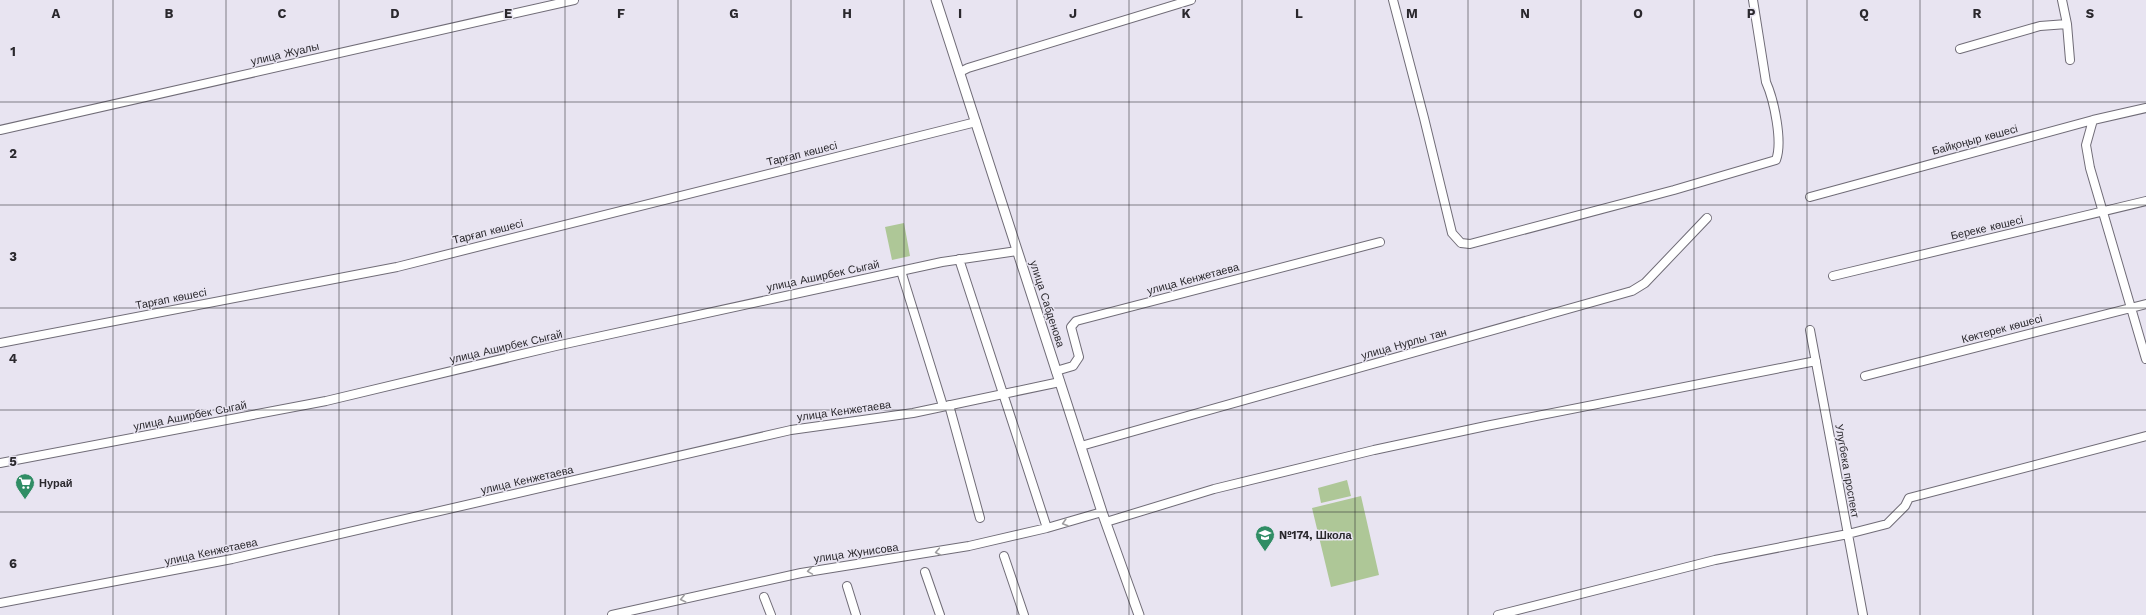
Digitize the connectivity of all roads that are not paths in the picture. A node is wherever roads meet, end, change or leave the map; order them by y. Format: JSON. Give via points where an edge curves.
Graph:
{"nodes":[{"id":1,"x":574,"y":0,"type":"edge"},
{"id":2,"x":936,"y":0,"type":"edge"},
{"id":3,"x":1191,"y":0,"type":"edge"},
{"id":4,"x":1393,"y":0,"type":"edge"},
{"id":5,"x":1753,"y":0,"type":"edge"},
{"id":6,"x":2062,"y":0,"type":"edge"},
{"id":7,"x":2067,"y":24,"type":"junction"},
{"id":8,"x":1960,"y":49,"type":"dead end"},
{"id":9,"x":2070,"y":60,"type":"dead end"},
{"id":10,"x":960,"y":72,"type":"junction"},
{"id":11,"x":2146,"y":108,"type":"edge"},
{"id":12,"x":2093,"y":120,"type":"junction"},
{"id":13,"x":976,"y":122,"type":"junction"},
{"id":14,"x":0,"y":130,"type":"edge"},
{"id":15,"x":1810,"y":197,"type":"dead end"},
{"id":16,"x":2146,"y":201,"type":"edge"},
{"id":17,"x":2103,"y":212,"type":"junction"},
{"id":18,"x":1707,"y":218,"type":"dead end"},
{"id":19,"x":1380,"y":242,"type":"dead end"},
{"id":20,"x":1017,"y":251,"type":"junction"},
{"id":21,"x":959,"y":259,"type":"junction"},
{"id":22,"x":901,"y":271,"type":"junction"},
{"id":23,"x":1833,"y":276,"type":"dead end"},
{"id":24,"x":2146,"y":304,"type":"edge"},
{"id":25,"x":2130,"y":308,"type":"junction"},
{"id":26,"x":1810,"y":330,"type":"dead end"},
{"id":27,"x":0,"y":343,"type":"edge"},
{"id":28,"x":2146,"y":359,"type":"edge"},
{"id":29,"x":1816,"y":361,"type":"junction"},
{"id":30,"x":1056,"y":371,"type":"junction"},
{"id":31,"x":1864,"y":376,"type":"dead end"},
{"id":32,"x":1060,"y":382,"type":"junction"},
{"id":33,"x":1004,"y":393,"type":"junction"},
{"id":34,"x":946,"y":406,"type":"junction"},
{"id":35,"x":2146,"y":436,"type":"edge"},
{"id":36,"x":1081,"y":446,"type":"junction"},
{"id":37,"x":0,"y":463,"type":"edge"},
{"id":38,"x":1102,"y":512,"type":"junction"},
{"id":39,"x":980,"y":518,"type":"dead end"},
{"id":40,"x":1106,"y":522,"type":"junction"},
{"id":41,"x":1047,"y":528,"type":"junction"},
{"id":42,"x":1848,"y":534,"type":"junction"},
{"id":43,"x":1004,"y":556,"type":"dead end"},
{"id":44,"x":925,"y":572,"type":"dead end"},
{"id":45,"x":847,"y":586,"type":"dead end"},
{"id":46,"x":764,"y":597,"type":"dead end"},
{"id":47,"x":0,"y":603,"type":"edge"},
{"id":48,"x":612,"y":615,"type":"edge"},
{"id":49,"x":771,"y":615,"type":"edge"},
{"id":50,"x":856,"y":615,"type":"edge"},
{"id":51,"x":940,"y":615,"type":"edge"},
{"id":52,"x":1024,"y":615,"type":"edge"},
{"id":53,"x":1139,"y":615,"type":"edge"},
{"id":54,"x":1498,"y":615,"type":"edge"},
{"id":55,"x":1863,"y":615,"type":"edge"}],
"edges":[{"from":1,"to":14,"type":"street","name":"улица Жуалы"},
{"from":2,"to":10,"type":"street","name":"улица Сабденова"},
{"from":3,"to":10,"type":"street"},
{"from":4,"to":5,"type":"street","via":[[1452,233],[1461,243],[1470,244],[1776,160],[1779,141],[1770,90],[1766,82]]},
{"from":6,"to":7,"type":"street"},
{"from":7,"to":8,"type":"street","via":[[2040,26]]},
{"from":7,"to":9,"type":"street"},
{"from":10,"to":13,"type":"street","name":"улица Сабденова"},
{"from":11,"to":12,"type":"street","name":"Байқоңыр көшесі"},
{"from":12,"to":15,"type":"street","name":"Байқоңыр көшесі"},
{"from":12,"to":17,"type":"street","via":[[2086,146]]},
{"from":13,"to":20,"type":"street","name":"улица Сабденова"},
{"from":13,"to":27,"type":"street","name":"Тарғап көшесі","via":[[396,266]]},
{"from":16,"to":17,"type":"street","name":"Береке көшесі"},
{"from":17,"to":23,"type":"street","name":"Береке көшесі"},
{"from":17,"to":25,"type":"street"},
{"from":18,"to":36,"type":"street","name":"улица Нурлы тан","via":[[1645,283],[1632,291]]},
{"from":19,"to":30,"type":"street","name":"улица Кенжетаева","via":[[1076,321],[1071,327],[1079,357],[1073,366]]},
{"from":20,"to":21,"type":"street","name":"улица Аширбек Сыгай"},
{"from":20,"to":30,"type":"street","name":"улица Сабденова"},
{"from":21,"to":22,"type":"street","name":"улица Аширбек Сыгай"},
{"from":21,"to":33,"type":"street"},
{"from":22,"to":34,"type":"street"},
{"from":22,"to":37,"type":"street","name":"улица Аширбек Сыгай","via":[[556,346],[326,401]]},
{"from":24,"to":25,"type":"street","name":"Көктерек көшесі"},
{"from":25,"to":28,"type":"street"},
{"from":25,"to":31,"type":"street","name":"Көктерек көшесі"},
{"from":26,"to":29,"type":"street","name":"Улугбека проспект"},
{"from":29,"to":40,"type":"street","via":[[1374,450],[1214,489]]},
{"from":29,"to":42,"type":"street","name":"Улугбека проспект"},
{"from":30,"to":32,"type":"street","name":"улица Сабденова"},
{"from":32,"to":33,"type":"street","name":"улица Кенжетаева"},
{"from":32,"to":36,"type":"street","name":"улица Сабденова"},
{"from":33,"to":34,"type":"street","name":"улица Кенжетаева"},
{"from":33,"to":41,"type":"street"},
{"from":34,"to":39,"type":"street"},
{"from":34,"to":47,"type":"street","name":"улица Кенжетаева","via":[[791,430],[232,559]]},
{"from":35,"to":42,"type":"street","via":[[1910,498],[1888,524]]},
{"from":36,"to":38,"type":"street","name":"улица Сабденова"},
{"from":38,"to":40,"type":"street","name":"улица Сабденова"},
{"from":38,"to":41,"type":"street","name":"улица Жунисова","one_way":true},
{"from":40,"to":53,"type":"street","name":"улица Сабденова"},
{"from":41,"to":48,"type":"street","name":"улица Жунисова","one_way":true,"via":[[929,554],[801,573]]},
{"from":42,"to":54,"type":"street","via":[[1715,560]]},
{"from":42,"to":55,"type":"street","name":"Улугбека проспект"},
{"from":43,"to":52,"type":"street"},
{"from":44,"to":51,"type":"street"},
{"from":45,"to":50,"type":"street"},
{"from":46,"to":49,"type":"street"}]}
